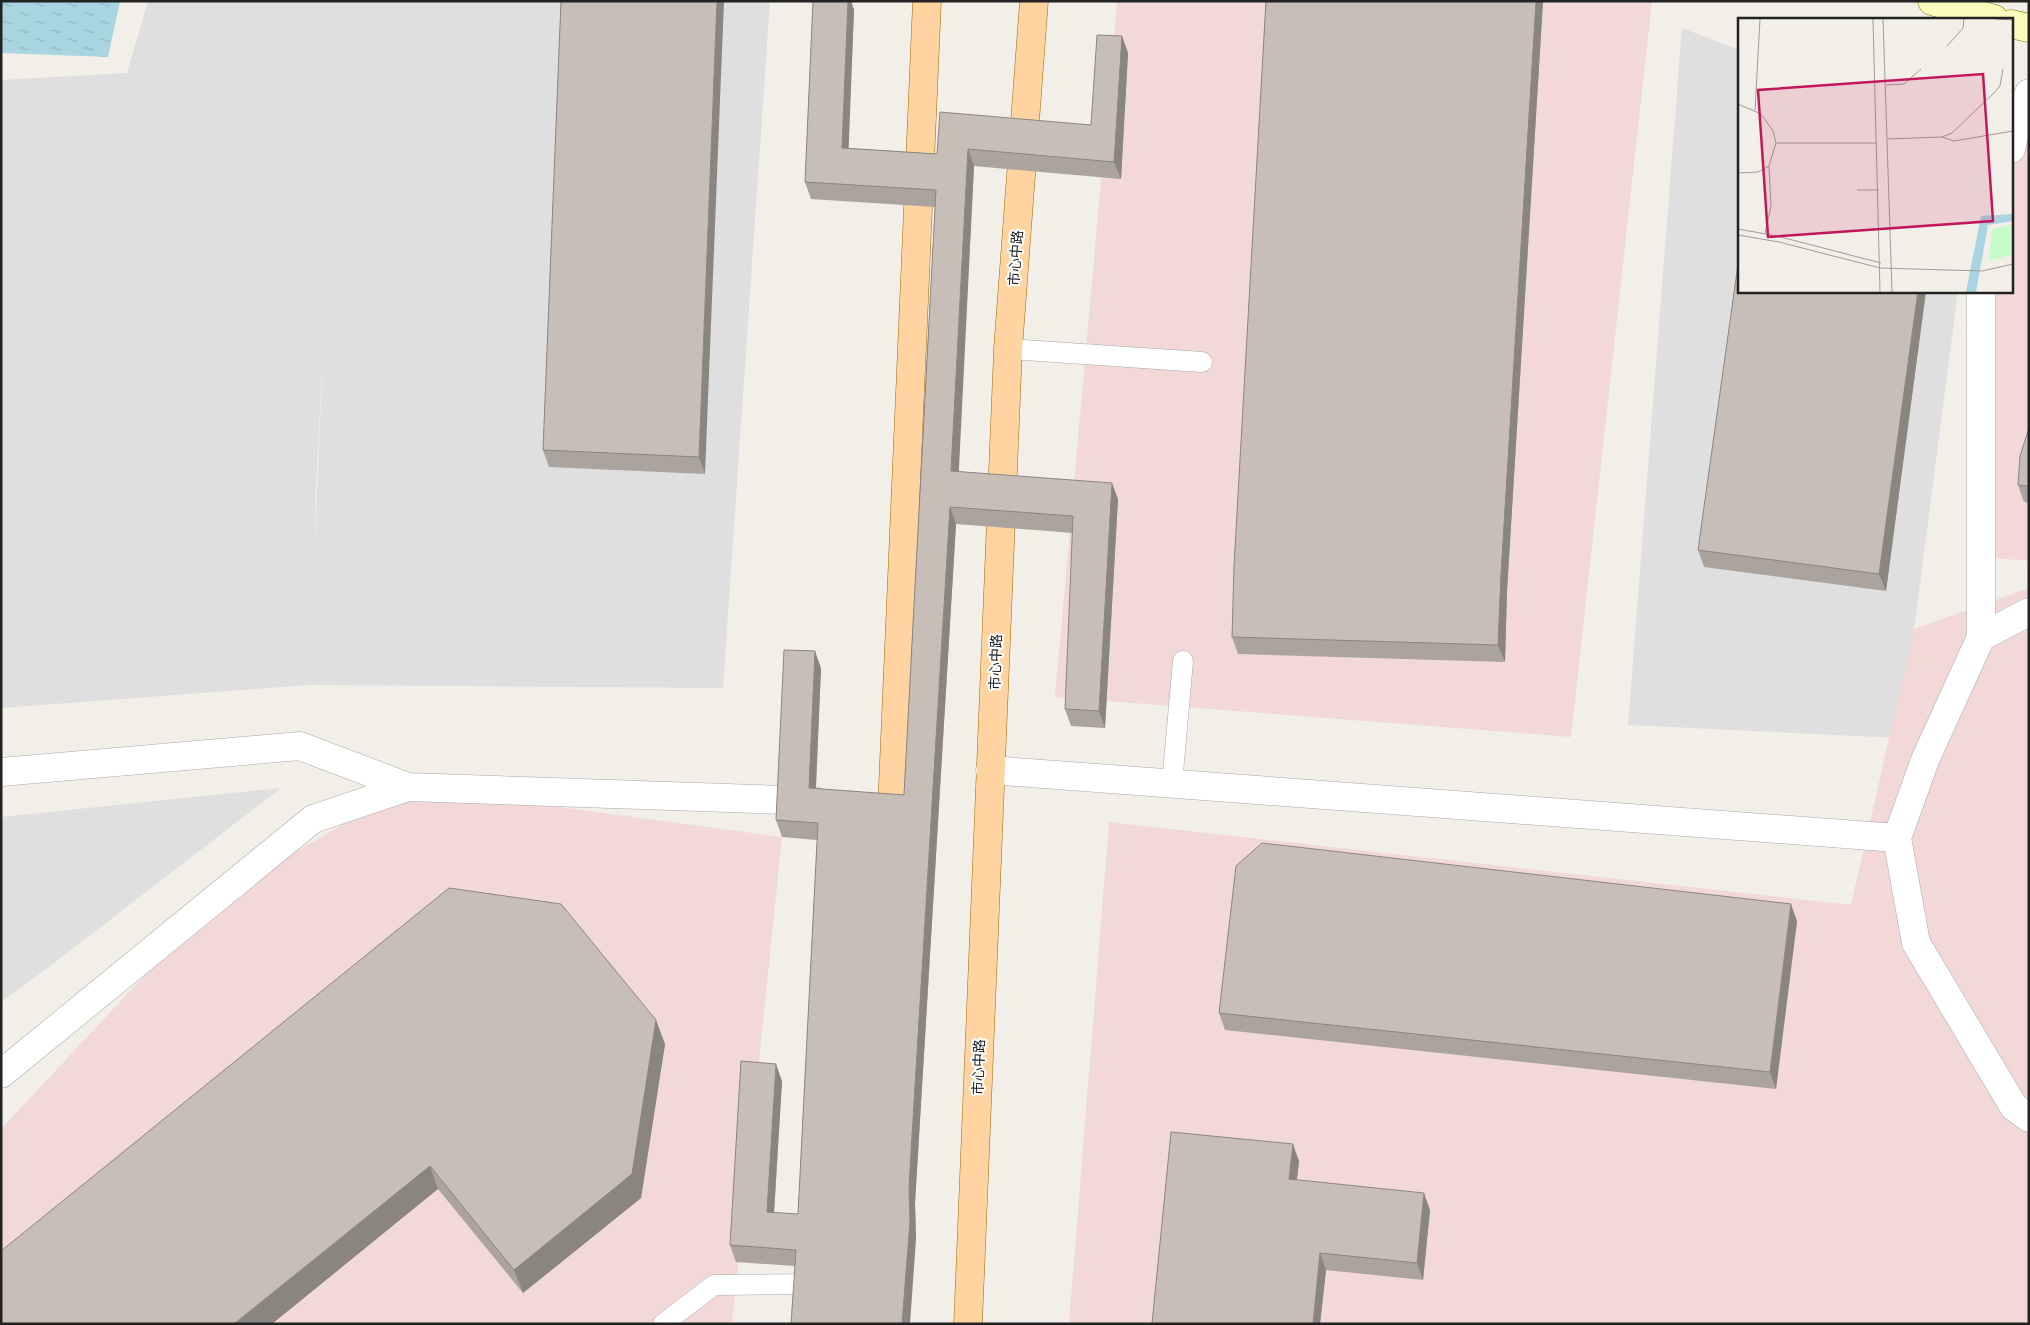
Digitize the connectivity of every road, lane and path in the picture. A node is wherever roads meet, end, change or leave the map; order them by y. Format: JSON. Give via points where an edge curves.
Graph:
{"nodes":[{"id":1,"x":928,"y":1,"type":"edge"},
{"id":2,"x":1034,"y":1,"type":"edge"},
{"id":3,"x":1932,"y":1,"type":"edge"},
{"id":4,"x":1991,"y":18,"type":"edge"},
{"id":5,"x":2012,"y":24,"type":"edge"},
{"id":6,"x":2029,"y":28,"type":"edge"},
{"id":7,"x":2029,"y":94,"type":"edge"},
{"id":8,"x":2012,"y":145,"type":"edge"},
{"id":9,"x":1981,"y":292,"type":"edge"},
{"id":10,"x":1008,"y":349,"type":"junction"},
{"id":11,"x":1202,"y":362,"type":"dead end"},
{"id":12,"x":2029,"y":612,"type":"edge"},
{"id":13,"x":1981,"y":637,"type":"junction"},
{"id":14,"x":1183,"y":661,"type":"dead end"},
{"id":15,"x":990,"y":770,"type":"junction"},
{"id":16,"x":1,"y":772,"type":"edge"},
{"id":17,"x":1172,"y":784,"type":"junction"},
{"id":18,"x":408,"y":787,"type":"junction"},
{"id":19,"x":842,"y":802,"type":"edge"},
{"id":20,"x":1897,"y":838,"type":"junction"},
{"id":21,"x":890,"y":852,"type":"edge"},
{"id":22,"x":1,"y":1074,"type":"edge"},
{"id":23,"x":2029,"y":1118,"type":"edge"},
{"id":24,"x":839,"y":1284,"type":"edge"},
{"id":25,"x":663,"y":1324,"type":"edge"},
{"id":26,"x":968,"y":1324,"type":"edge"}],
"edges":[{"from":1,"to":21,"type":"main road","via":[[882,804]]},
{"from":2,"to":10,"type":"main road","name":"市心中路"},
{"from":3,"to":4,"type":"main road"},
{"from":5,"to":6,"type":"main road"},
{"from":7,"to":8,"type":"street","via":[[2019,116]]},
{"from":9,"to":13,"type":"street"},
{"from":10,"to":11,"type":"lane"},
{"from":10,"to":15,"type":"main road","name":"市心中路"},
{"from":12,"to":13,"type":"street"},
{"from":13,"to":20,"type":"street","via":[[1925,760]]},
{"from":14,"to":17,"type":"lane"},
{"from":15,"to":17,"type":"street"},
{"from":15,"to":26,"type":"main road","name":"市心中路"},
{"from":16,"to":18,"type":"street","via":[[300,746]]},
{"from":17,"to":20,"type":"street"},
{"from":18,"to":19,"type":"street"},
{"from":18,"to":22,"type":"street","via":[[314,819]]},
{"from":20,"to":23,"type":"street","via":[[1916,943],[2014,1108]]},
{"from":24,"to":25,"type":"lane","via":[[714,1285]]}]}
